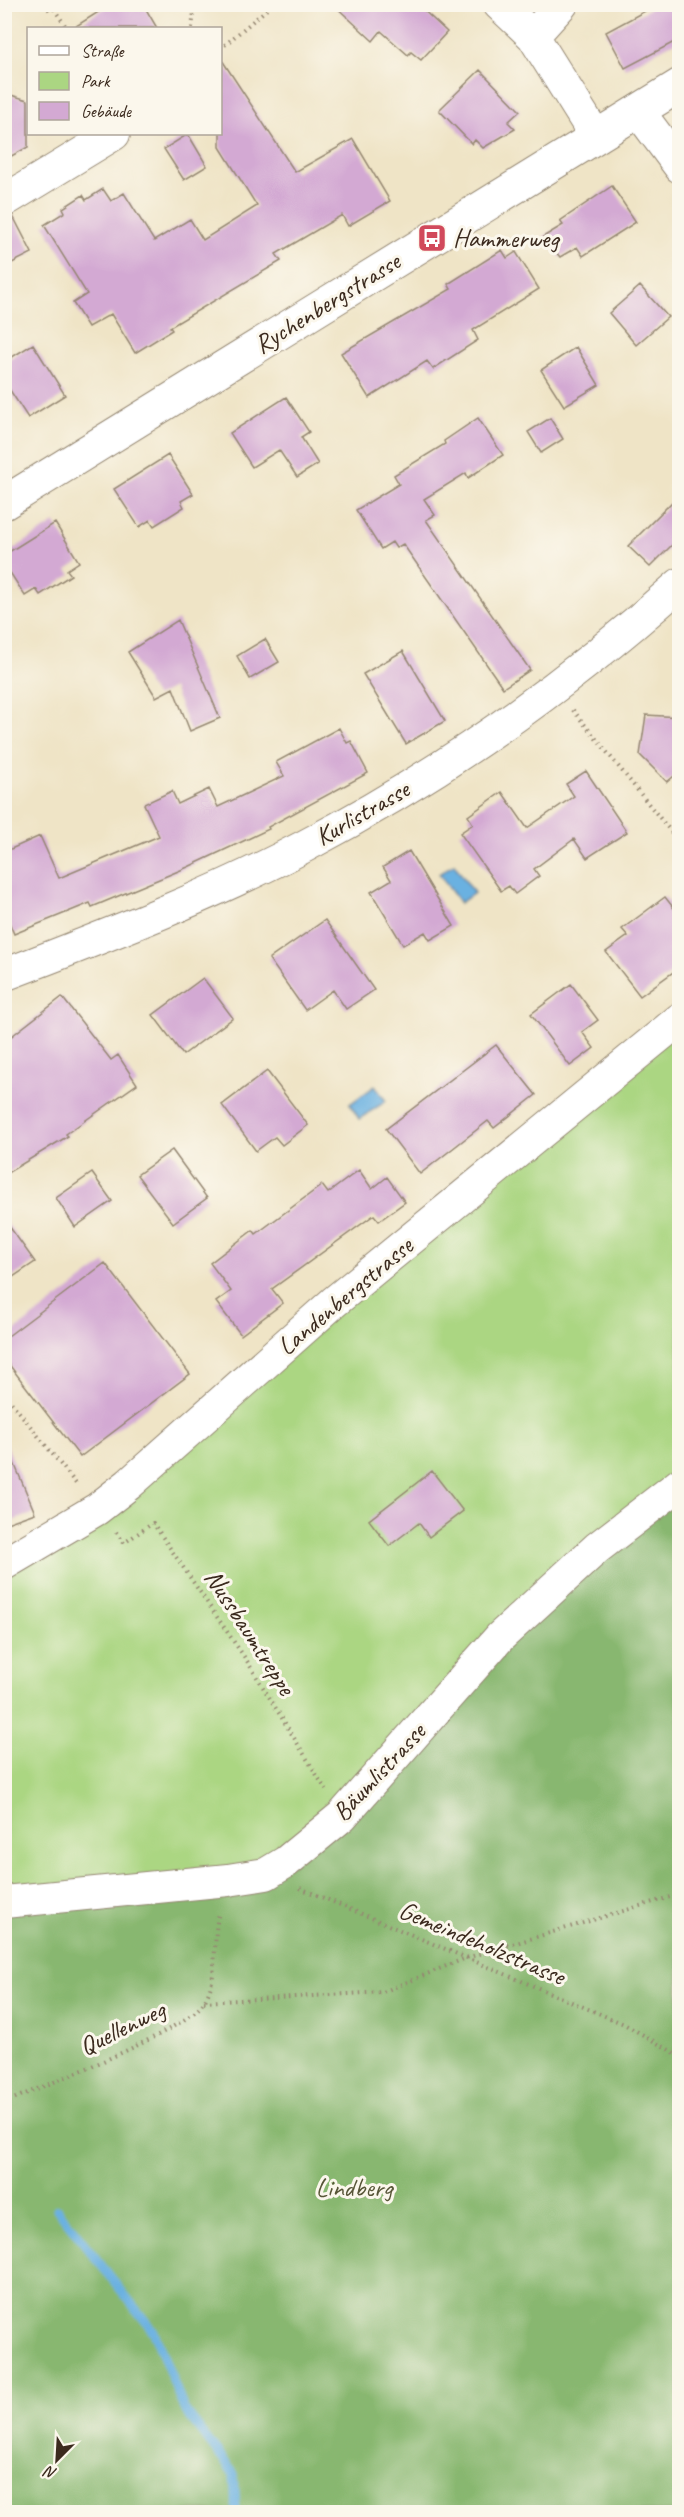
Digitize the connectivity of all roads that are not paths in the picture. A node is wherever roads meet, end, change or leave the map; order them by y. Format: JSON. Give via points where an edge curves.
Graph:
{"nodes":[{"id":1,"x":499,"y":4,"type":"edge"},
{"id":2,"x":562,"y":4,"type":"edge"},
{"id":3,"x":533,"y":36,"type":"junction"},
{"id":4,"x":680,"y":85,"type":"edge"},
{"id":5,"x":639,"y":112,"type":"junction"},
{"id":6,"x":112,"y":135,"type":"edge"},
{"id":7,"x":596,"y":135,"type":"junction"},
{"id":8,"x":680,"y":167,"type":"edge"},
{"id":9,"x":4,"y":201,"type":"edge"},
{"id":10,"x":4,"y":503,"type":"edge"},
{"id":11,"x":680,"y":584,"type":"edge"},
{"id":12,"x":4,"y":975,"type":"edge"},
{"id":13,"x":680,"y":1019,"type":"edge"},
{"id":14,"x":680,"y":1484,"type":"edge"},
{"id":15,"x":4,"y":1564,"type":"edge"},
{"id":16,"x":4,"y":1902,"type":"edge"}],
"edges":[{"from":1,"to":3,"type":"street"},
{"from":2,"to":3,"type":"street"},
{"from":3,"to":7,"type":"street"},
{"from":4,"to":5,"type":"street","name":"Rychenbergstrasse"},
{"from":5,"to":7,"type":"street","name":"Rychenbergstrasse"},
{"from":5,"to":8,"type":"street"},
{"from":6,"to":9,"type":"street"},
{"from":7,"to":10,"type":"street","name":"Rychenbergstrasse"},
{"from":11,"to":12,"type":"street","name":"Kurlistrasse","via":[[554,687],[378,806],[225,885]]},
{"from":13,"to":15,"type":"street","name":"Landenbergstrasse","via":[[334,1302],[129,1484],[97,1509]]},
{"from":14,"to":16,"type":"street","name":"Bäumlistrasse","via":[[597,1548],[500,1637],[342,1816],[286,1862],[266,1874],[228,1880]]}]}
